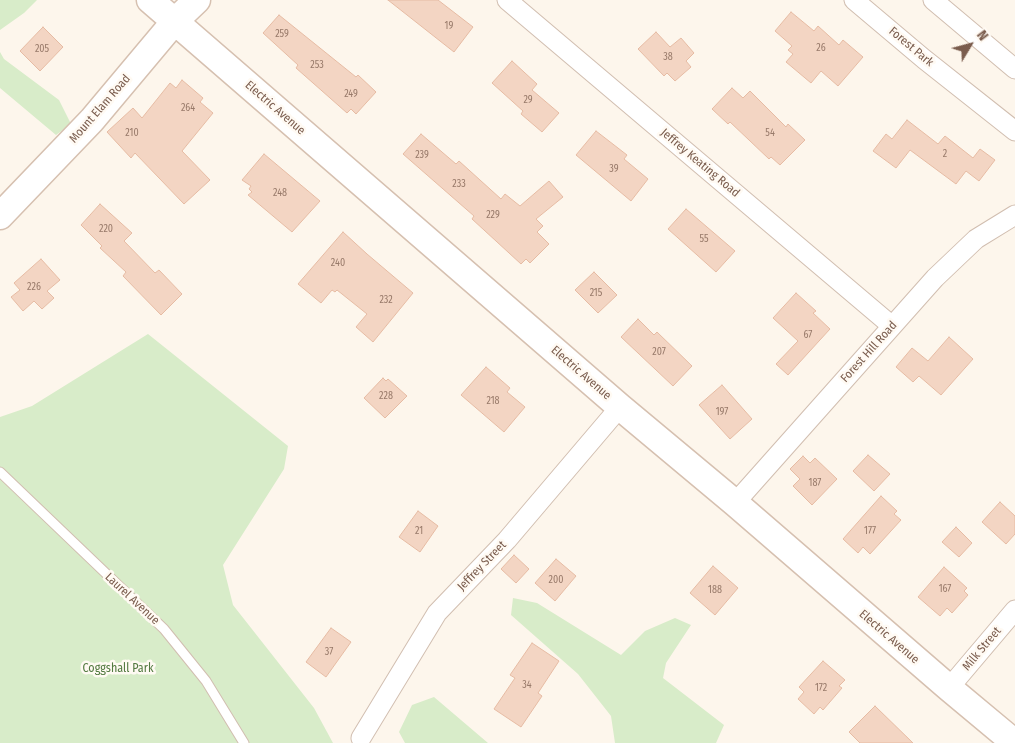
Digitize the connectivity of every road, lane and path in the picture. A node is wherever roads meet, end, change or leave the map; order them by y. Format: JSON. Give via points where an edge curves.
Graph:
{"nodes":[{"id":1,"x":150,"y":0,"type":"edge"},
{"id":2,"x":197,"y":0,"type":"edge"},
{"id":3,"x":507,"y":0,"type":"edge"},
{"id":4,"x":854,"y":0,"type":"edge"},
{"id":5,"x":933,"y":0,"type":"edge"},
{"id":6,"x":175,"y":21,"type":"junction"},
{"id":7,"x":1015,"y":69,"type":"edge"},
{"id":8,"x":1015,"y":130,"type":"edge"},
{"id":9,"x":1015,"y":215,"type":"edge"},
{"id":10,"x":0,"y":216,"type":"edge"},
{"id":11,"x":892,"y":326,"type":"junction"},
{"id":12,"x":620,"y":407,"type":"junction"},
{"id":13,"x":0,"y":472,"type":"edge"},
{"id":14,"x":735,"y":503,"type":"junction"},
{"id":15,"x":1015,"y":610,"type":"edge"},
{"id":16,"x":948,"y":688,"type":"junction"},
{"id":17,"x":360,"y":738,"type":"dead end"},
{"id":18,"x":244,"y":743,"type":"edge"},
{"id":19,"x":1015,"y":743,"type":"edge"}],
"edges":[{"from":1,"to":6,"type":"main road","name":"Electric Avenue"},
{"from":2,"to":6,"type":"main road","name":"Mount Elam Road"},
{"from":3,"to":11,"type":"street","name":"Jeffrey Keating Road"},
{"from":4,"to":8,"type":"street","name":"Forest Park"},
{"from":5,"to":7,"type":"street"},
{"from":6,"to":10,"type":"main road","name":"Mount Elam Road","via":[[92,120]]},
{"from":6,"to":12,"type":"main road","name":"Electric Avenue"},
{"from":9,"to":11,"type":"street","name":"Forest Hill Road","via":[[963,250]]},
{"from":11,"to":14,"type":"street","name":"Forest Hill Road"},
{"from":12,"to":14,"type":"main road","name":"Electric Avenue"},
{"from":12,"to":17,"type":"street","name":"Jeffrey Street","via":[[507,540],[437,613]]},
{"from":13,"to":18,"type":"lane","name":"Laurel Avenue","via":[[164,629],[206,681]]},
{"from":14,"to":16,"type":"main road","name":"Electric Avenue"},
{"from":15,"to":16,"type":"street","name":"Milk Street"},
{"from":16,"to":19,"type":"main road","name":"Electric Avenue"}]}
